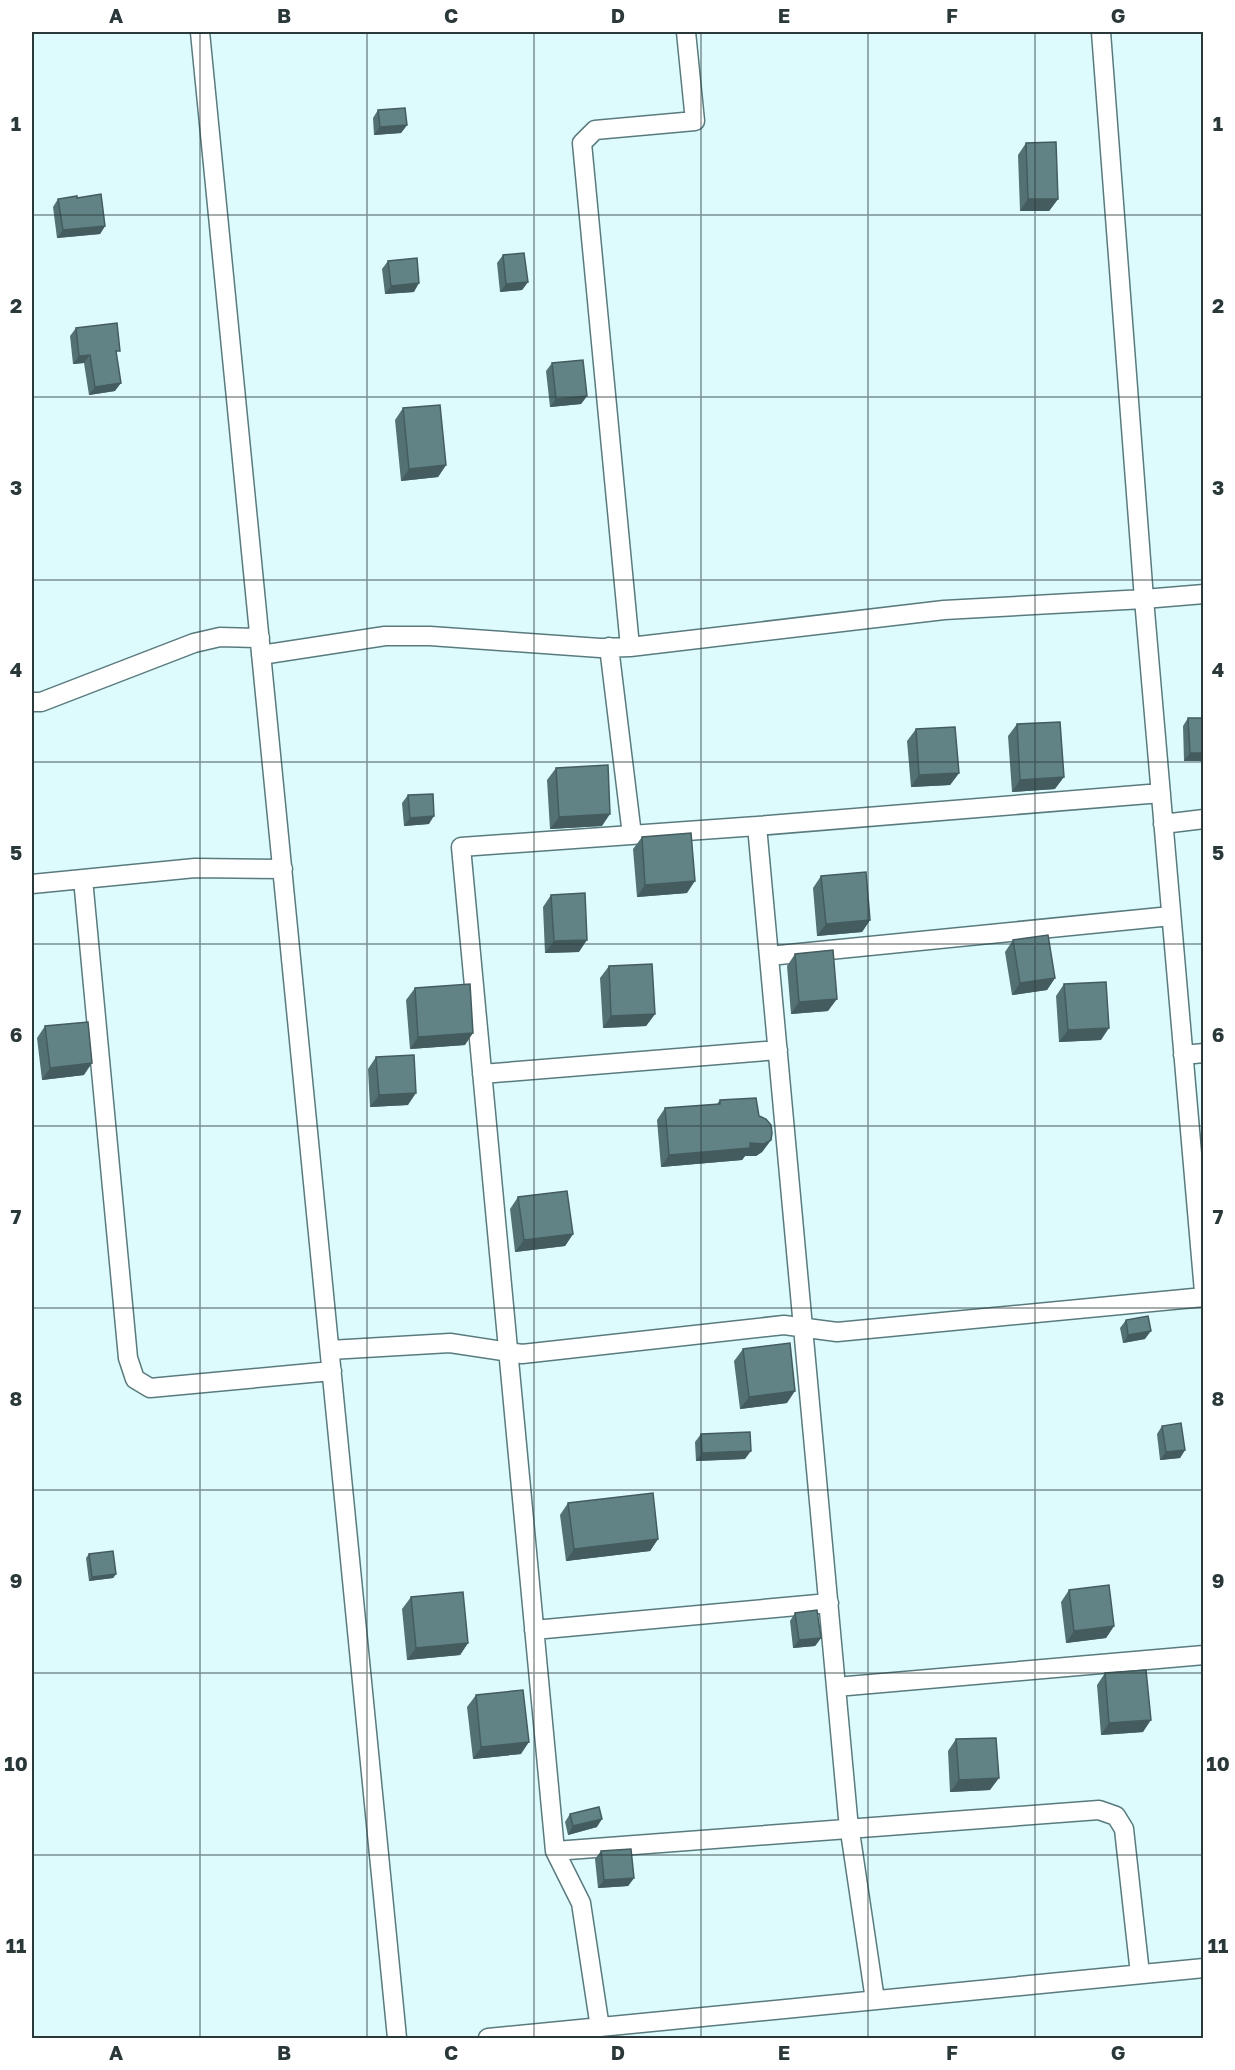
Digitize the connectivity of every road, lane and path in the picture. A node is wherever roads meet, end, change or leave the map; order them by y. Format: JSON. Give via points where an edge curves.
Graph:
{"nodes":[{"id":1,"x":200,"y":32,"type":"edge"},
{"id":2,"x":686,"y":32,"type":"edge"},
{"id":3,"x":1101,"y":32,"type":"edge"},
{"id":4,"x":1203,"y":594,"type":"edge"},
{"id":5,"x":1144,"y":599,"type":"junction"},
{"id":6,"x":261,"y":646,"type":"junction"},
{"id":7,"x":609,"y":647,"type":"junction"},
{"id":8,"x":630,"y":647,"type":"junction"},
{"id":9,"x":32,"y":702,"type":"edge"},
{"id":10,"x":1161,"y":793,"type":"junction"},
{"id":11,"x":1203,"y":819,"type":"edge"},
{"id":12,"x":1163,"y":824,"type":"junction"},
{"id":13,"x":757,"y":826,"type":"junction"},
{"id":14,"x":632,"y":835,"type":"junction"},
{"id":15,"x":283,"y":869,"type":"junction"},
{"id":16,"x":83,"y":879,"type":"junction"},
{"id":17,"x":32,"y":884,"type":"edge"},
{"id":18,"x":1171,"y":916,"type":"junction"},
{"id":19,"x":769,"y":956,"type":"junction"},
{"id":20,"x":778,"y":1050,"type":"junction"},
{"id":21,"x":1203,"y":1053,"type":"edge"},
{"id":22,"x":1183,"y":1055,"type":"junction"},
{"id":23,"x":482,"y":1074,"type":"junction"},
{"id":24,"x":1203,"y":1292,"type":"edge"},
{"id":25,"x":1203,"y":1297,"type":"edge"},
{"id":26,"x":803,"y":1328,"type":"junction"},
{"id":27,"x":330,"y":1350,"type":"junction"},
{"id":28,"x":508,"y":1352,"type":"junction"},
{"id":29,"x":332,"y":1371,"type":"junction"},
{"id":30,"x":829,"y":1603,"type":"junction"},
{"id":31,"x":534,"y":1630,"type":"junction"},
{"id":32,"x":1203,"y":1655,"type":"edge"},
{"id":33,"x":836,"y":1687,"type":"junction"},
{"id":34,"x":850,"y":1828,"type":"junction"},
{"id":35,"x":555,"y":1851,"type":"junction"},
{"id":36,"x":1203,"y":1968,"type":"edge"},
{"id":37,"x":1140,"y":1974,"type":"junction"},
{"id":38,"x":875,"y":2000,"type":"junction"},
{"id":39,"x":600,"y":2028,"type":"junction"},
{"id":40,"x":398,"y":2038,"type":"edge"},
{"id":41,"x":488,"y":2038,"type":"edge"}],
"edges":[{"from":1,"to":6,"type":"street"},
{"from":2,"to":8,"type":"street","via":[[695,121],[595,130],[582,143]]},
{"from":3,"to":5,"type":"street"},
{"from":4,"to":5,"type":"street"},
{"from":5,"to":8,"type":"street","via":[[944,610]]},
{"from":5,"to":10,"type":"street"},
{"from":6,"to":7,"type":"street","via":[[430,636]]},
{"from":6,"to":9,"type":"street","via":[[220,637],[194,643],[42,702]]},
{"from":6,"to":15,"type":"street"},
{"from":7,"to":8,"type":"street"},
{"from":7,"to":14,"type":"street"},
{"from":10,"to":12,"type":"street"},
{"from":10,"to":13,"type":"street"},
{"from":11,"to":12,"type":"street"},
{"from":12,"to":18,"type":"street"},
{"from":13,"to":14,"type":"street"},
{"from":13,"to":19,"type":"street"},
{"from":14,"to":23,"type":"street","via":[[461,847]]},
{"from":15,"to":16,"type":"street","via":[[195,868]]},
{"from":15,"to":27,"type":"street"},
{"from":16,"to":17,"type":"street"},
{"from":16,"to":29,"type":"street","via":[[128,1358],[135,1378],[150,1388]]},
{"from":18,"to":19,"type":"street"},
{"from":18,"to":22,"type":"street"},
{"from":19,"to":20,"type":"street"},
{"from":20,"to":23,"type":"street"},
{"from":20,"to":26,"type":"street"},
{"from":21,"to":22,"type":"street"},
{"from":22,"to":24,"type":"street"},
{"from":23,"to":28,"type":"street"},
{"from":25,"to":26,"type":"street","via":[[837,1332]]},
{"from":26,"to":28,"type":"street","via":[[784,1325],[522,1354]]},
{"from":26,"to":30,"type":"street"},
{"from":27,"to":28,"type":"street","via":[[450,1343]]},
{"from":27,"to":29,"type":"street"},
{"from":28,"to":31,"type":"street"},
{"from":29,"to":40,"type":"street"},
{"from":30,"to":31,"type":"street"},
{"from":30,"to":33,"type":"street"},
{"from":31,"to":35,"type":"street"},
{"from":32,"to":33,"type":"street"},
{"from":33,"to":34,"type":"street"},
{"from":34,"to":35,"type":"street"},
{"from":34,"to":37,"type":"street","via":[[1099,1810],[1116,1816],[1124,1829]]},
{"from":34,"to":38,"type":"street"},
{"from":35,"to":39,"type":"street","via":[[581,1903]]},
{"from":36,"to":37,"type":"street"},
{"from":37,"to":38,"type":"street"},
{"from":38,"to":39,"type":"street"},
{"from":39,"to":41,"type":"street"}]}
